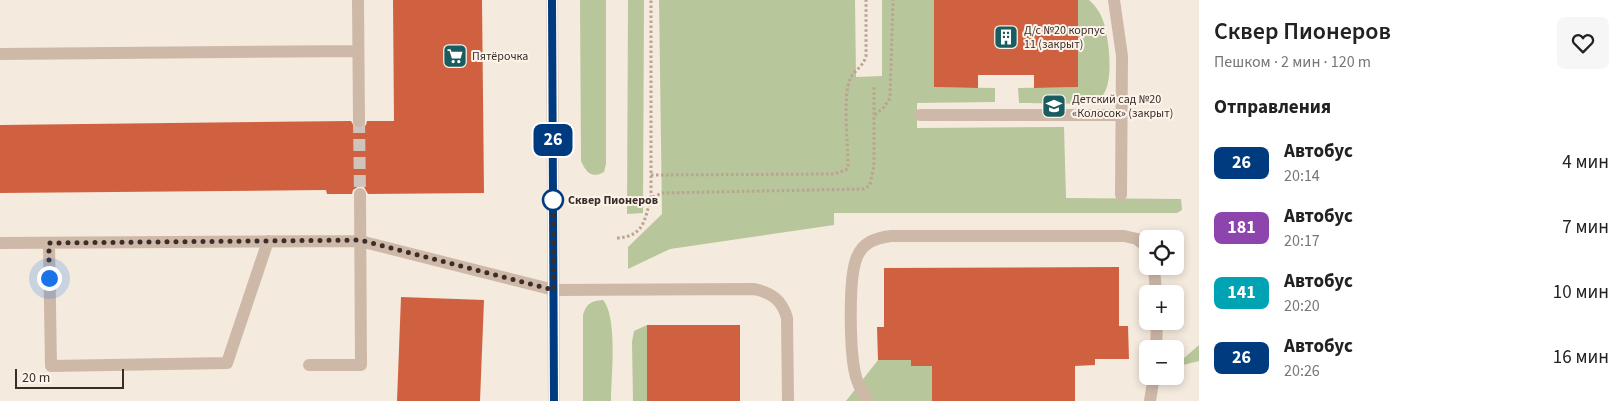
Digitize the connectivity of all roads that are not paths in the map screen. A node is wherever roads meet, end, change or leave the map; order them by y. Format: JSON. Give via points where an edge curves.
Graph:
{"nodes":[{"id":1,"x":358,"y":0,"type":"edge"},
{"id":2,"x":552,"y":0,"type":"edge"},
{"id":3,"x":1114,"y":0,"type":"edge"},
{"id":4,"x":358,"y":51,"type":"junction"},
{"id":5,"x":0,"y":54,"type":"edge"},
{"id":6,"x":920,"y":115,"type":"dead end"},
{"id":7,"x":1122,"y":115,"type":"junction"},
{"id":8,"x":359,"y":121,"type":"tunnel mouth"},
{"id":9,"x":360,"y":194,"type":"tunnel mouth"},
{"id":10,"x":1121,"y":195,"type":"dead end"},
{"id":11,"x":360,"y":240,"type":"junction"},
{"id":12,"x":268,"y":241,"type":"junction"},
{"id":13,"x":1139,"y":241,"type":"edge"},
{"id":14,"x":0,"y":243,"type":"edge"},
{"id":15,"x":49,"y":243,"type":"junction"},
{"id":16,"x":554,"y":290,"type":"junction"},
{"id":17,"x":309,"y":365,"type":"dead end"},
{"id":18,"x":1153,"y":385,"type":"edge"},
{"id":19,"x":554,"y":401,"type":"edge"},
{"id":20,"x":788,"y":401,"type":"edge"},
{"id":21,"x":868,"y":401,"type":"edge"},
{"id":22,"x":1150,"y":401,"type":"edge"}],
"edges":[{"from":1,"to":4,"type":"street"},
{"from":2,"to":16,"type":"street"},
{"from":3,"to":7,"type":"street","via":[[1122,56]]},
{"from":4,"to":5,"type":"street"},
{"from":4,"to":8,"type":"street"},
{"from":6,"to":7,"type":"street"},
{"from":7,"to":10,"type":"street"},
{"from":9,"to":11,"type":"street"},
{"from":11,"to":12,"type":"street"},
{"from":11,"to":16,"type":"street"},
{"from":11,"to":17,"type":"street","via":[[361,365]]},
{"from":12,"to":15,"type":"street"},
{"from":12,"to":15,"type":"street","via":[[227,363],[51,366]]},
{"from":13,"to":21,"type":"street","via":[[1124,236],[891,236],[876,238],[864,245],[857,256],[852,281],[853,358],[859,387]]},
{"from":14,"to":15,"type":"street"},
{"from":16,"to":19,"type":"street"},
{"from":16,"to":20,"type":"street","via":[[764,291],[776,297],[787,318]]},
{"from":18,"to":22,"type":"street"}]}
